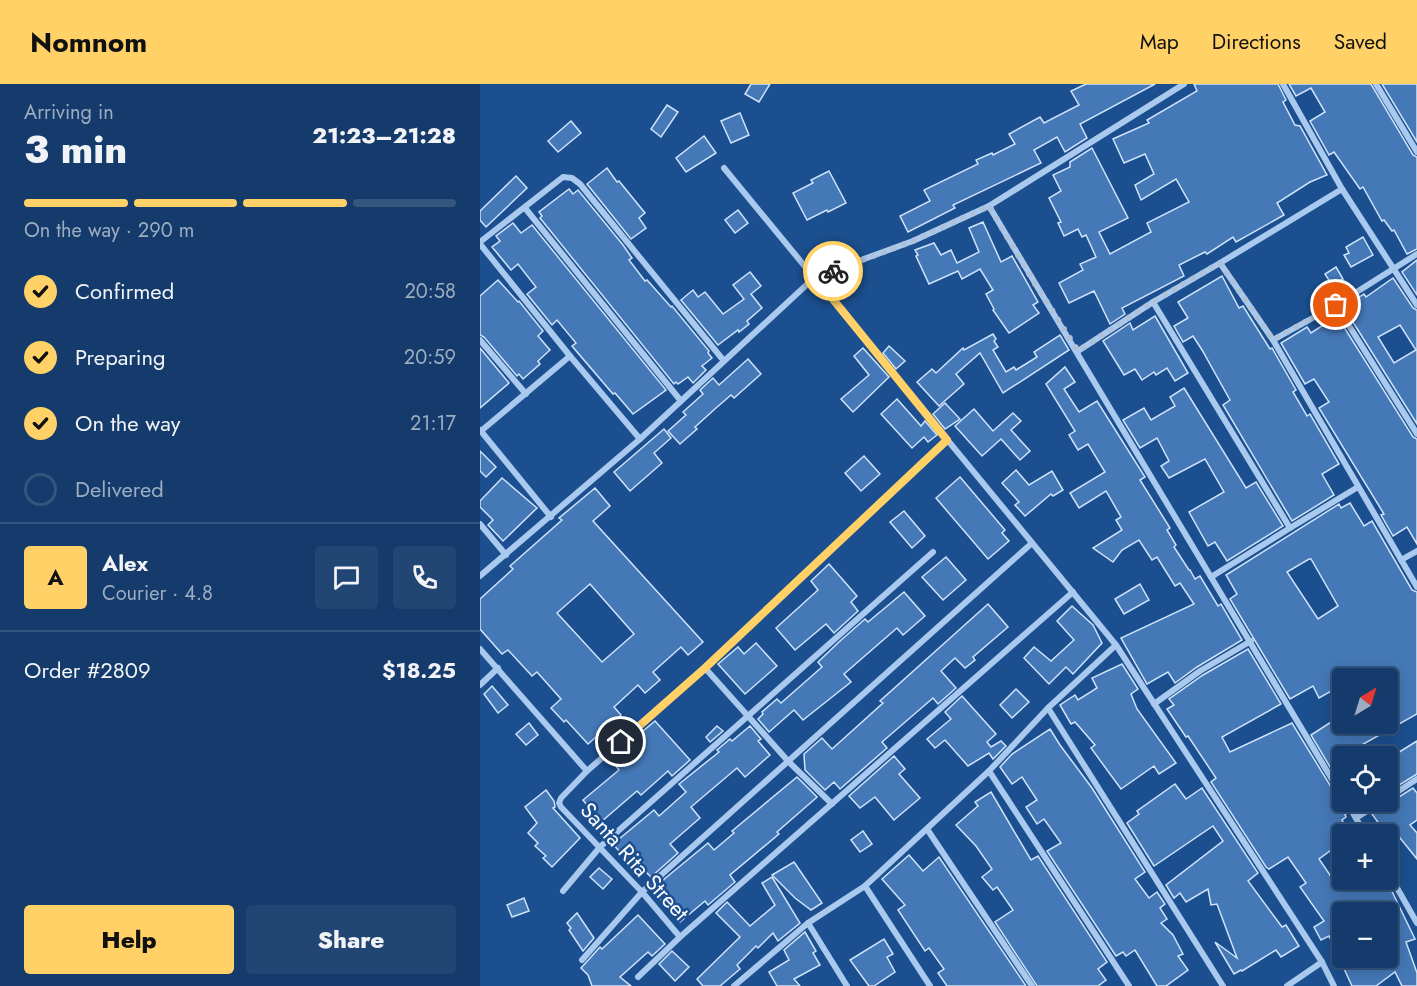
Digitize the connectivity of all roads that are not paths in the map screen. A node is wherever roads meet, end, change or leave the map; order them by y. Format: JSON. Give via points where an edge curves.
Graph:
{"nodes":[{"id":1,"x":1184,"y":84,"type":"edge"},
{"id":2,"x":1283,"y":84,"type":"edge"},
{"id":3,"x":1377,"y":84,"type":"edge"},
{"id":4,"x":1417,"y":152,"type":"edge"},
{"id":5,"x":724,"y":168,"type":"dead end"},
{"id":6,"x":1342,"y":189,"type":"junction"},
{"id":7,"x":989,"y":206,"type":"junction"},
{"id":8,"x":525,"y":208,"type":"junction"},
{"id":9,"x":480,"y":243,"type":"edge"},
{"id":10,"x":1417,"y":254,"type":"edge"},
{"id":11,"x":1220,"y":263,"type":"junction"},
{"id":12,"x":1394,"y":268,"type":"junction"},
{"id":13,"x":815,"y":277,"type":"junction"},
{"id":14,"x":1153,"y":302,"type":"junction"},
{"id":15,"x":1336,"y":305,"type":"junction"},
{"id":16,"x":1417,"y":305,"type":"edge"},
{"id":17,"x":480,"y":340,"type":"edge"},
{"id":18,"x":1273,"y":340,"type":"junction"},
{"id":19,"x":1078,"y":351,"type":"junction"},
{"id":20,"x":570,"y":356,"type":"junction"},
{"id":21,"x":724,"y":361,"type":"junction"},
{"id":22,"x":526,"y":394,"type":"junction"},
{"id":23,"x":681,"y":401,"type":"junction"},
{"id":24,"x":480,"y":431,"type":"edge"},
{"id":25,"x":1417,"y":434,"type":"edge"},
{"id":26,"x":640,"y":439,"type":"junction"},
{"id":27,"x":947,"y":440,"type":"junction"},
{"id":28,"x":1358,"y":487,"type":"junction"},
{"id":29,"x":551,"y":517,"type":"junction"},
{"id":30,"x":480,"y":524,"type":"edge"},
{"id":31,"x":1290,"y":528,"type":"junction"},
{"id":32,"x":1032,"y":543,"type":"junction"},
{"id":33,"x":1417,"y":551,"type":"edge"},
{"id":34,"x":933,"y":552,"type":"dead end"},
{"id":35,"x":506,"y":555,"type":"junction"},
{"id":36,"x":1401,"y":560,"type":"junction"},
{"id":37,"x":480,"y":576,"type":"edge"},
{"id":38,"x":1211,"y":577,"type":"junction"},
{"id":39,"x":1417,"y":586,"type":"edge"},
{"id":40,"x":1072,"y":592,"type":"junction"},
{"id":41,"x":1251,"y":641,"type":"junction"},
{"id":42,"x":1116,"y":645,"type":"junction"},
{"id":43,"x":480,"y":649,"type":"edge"},
{"id":44,"x":498,"y":668,"type":"junction"},
{"id":45,"x":705,"y":668,"type":"junction"},
{"id":46,"x":480,"y":685,"type":"edge"},
{"id":47,"x":1154,"y":704,"type":"junction"},
{"id":48,"x":1048,"y":708,"type":"junction"},
{"id":49,"x":748,"y":716,"type":"junction"},
{"id":50,"x":788,"y":760,"type":"junction"},
{"id":51,"x":587,"y":771,"type":"junction"},
{"id":52,"x":989,"y":771,"type":"junction"},
{"id":53,"x":1332,"y":779,"type":"edge"},
{"id":54,"x":1417,"y":779,"type":"edge"},
{"id":55,"x":1398,"y":791,"type":"edge"},
{"id":56,"x":832,"y":804,"type":"junction"},
{"id":57,"x":1352,"y":812,"type":"edge"},
{"id":58,"x":1366,"y":812,"type":"edge"},
{"id":59,"x":1356,"y":818,"type":"junction"},
{"id":60,"x":1359,"y":824,"type":"edge"},
{"id":61,"x":927,"y":829,"type":"junction"},
{"id":62,"x":600,"y":847,"type":"junction"},
{"id":63,"x":865,"y":886,"type":"junction"},
{"id":64,"x":1398,"y":889,"type":"edge"},
{"id":65,"x":563,"y":891,"type":"dead end"},
{"id":66,"x":642,"y":892,"type":"junction"},
{"id":67,"x":1417,"y":922,"type":"edge"},
{"id":68,"x":808,"y":923,"type":"junction"},
{"id":69,"x":680,"y":938,"type":"junction"},
{"id":70,"x":582,"y":960,"type":"dead end"},
{"id":71,"x":1322,"y":962,"type":"junction"},
{"id":72,"x":638,"y":977,"type":"dead end"},
{"id":73,"x":743,"y":978,"type":"junction"},
{"id":74,"x":734,"y":986,"type":"edge"},
{"id":75,"x":749,"y":986,"type":"edge"},
{"id":76,"x":847,"y":986,"type":"edge"},
{"id":77,"x":930,"y":986,"type":"edge"},
{"id":78,"x":1032,"y":986,"type":"edge"},
{"id":79,"x":1129,"y":986,"type":"edge"},
{"id":80,"x":1223,"y":986,"type":"edge"},
{"id":81,"x":1287,"y":986,"type":"edge"},
{"id":82,"x":1334,"y":986,"type":"edge"}],
"edges":[{"from":1,"to":7,"type":"street"},
{"from":2,"to":6,"type":"street"},
{"from":3,"to":4,"type":"street"},
{"from":5,"to":13,"type":"street"},
{"from":6,"to":11,"type":"street"},
{"from":6,"to":12,"type":"street"},
{"from":7,"to":13,"type":"street","via":[[913,241]]},
{"from":7,"to":19,"type":"street"},
{"from":8,"to":9,"type":"street"},
{"from":8,"to":21,"type":"street","via":[[563,177],[580,184]]},
{"from":8,"to":23,"type":"street"},
{"from":9,"to":20,"type":"street"},
{"from":10,"to":12,"type":"street"},
{"from":11,"to":14,"type":"street"},
{"from":11,"to":18,"type":"street"},
{"from":12,"to":15,"type":"street"},
{"from":12,"to":16,"type":"street"},
{"from":13,"to":21,"type":"street"},
{"from":13,"to":27,"type":"street"},
{"from":14,"to":19,"type":"street"},
{"from":14,"to":31,"type":"street"},
{"from":15,"to":18,"type":"street"},
{"from":15,"to":25,"type":"street"},
{"from":17,"to":22,"type":"street"},
{"from":18,"to":28,"type":"street"},
{"from":19,"to":38,"type":"street"},
{"from":20,"to":22,"type":"street"},
{"from":20,"to":26,"type":"street"},
{"from":21,"to":23,"type":"street"},
{"from":22,"to":24,"type":"street"},
{"from":23,"to":26,"type":"street"},
{"from":24,"to":29,"type":"street"},
{"from":26,"to":29,"type":"street"},
{"from":27,"to":32,"type":"street"},
{"from":27,"to":45,"type":"street","name":"Santa Rita Street"},
{"from":28,"to":31,"type":"street"},
{"from":28,"to":36,"type":"street"},
{"from":29,"to":35,"type":"street"},
{"from":30,"to":35,"type":"street"},
{"from":31,"to":38,"type":"street"},
{"from":32,"to":40,"type":"street"},
{"from":32,"to":50,"type":"street"},
{"from":33,"to":36,"type":"street"},
{"from":34,"to":49,"type":"street"},
{"from":35,"to":37,"type":"street"},
{"from":36,"to":39,"type":"street"},
{"from":38,"to":41,"type":"street"},
{"from":40,"to":42,"type":"street"},
{"from":40,"to":56,"type":"street"},
{"from":41,"to":47,"type":"street","via":[[1200,670]]},
{"from":41,"to":53,"type":"street"},
{"from":42,"to":47,"type":"street"},
{"from":42,"to":48,"type":"street"},
{"from":43,"to":44,"type":"street"},
{"from":44,"to":46,"type":"street"},
{"from":44,"to":51,"type":"street"},
{"from":45,"to":49,"type":"street"},
{"from":45,"to":51,"type":"street","name":"Santa Rita Street"},
{"from":47,"to":71,"type":"street"},
{"from":48,"to":52,"type":"street"},
{"from":48,"to":80,"type":"street"},
{"from":49,"to":50,"type":"street"},
{"from":49,"to":62,"type":"street"},
{"from":50,"to":56,"type":"street"},
{"from":50,"to":66,"type":"street"},
{"from":51,"to":62,"type":"street","name":"Santa Rita Street","via":[[559,803]]},
{"from":52,"to":61,"type":"street"},
{"from":52,"to":79,"type":"street"},
{"from":54,"to":55,"type":"street"},
{"from":56,"to":69,"type":"street"},
{"from":57,"to":59,"type":"street"},
{"from":58,"to":59,"type":"street"},
{"from":59,"to":60,"type":"street"},
{"from":61,"to":63,"type":"street"},
{"from":61,"to":78,"type":"street"},
{"from":62,"to":65,"type":"street"},
{"from":62,"to":66,"type":"street","name":"Santa Rita Street"},
{"from":63,"to":68,"type":"street"},
{"from":63,"to":77,"type":"street"},
{"from":64,"to":67,"type":"street"},
{"from":66,"to":69,"type":"street","name":"Santa Rita Street"},
{"from":66,"to":70,"type":"street"},
{"from":68,"to":73,"type":"street"},
{"from":68,"to":76,"type":"street"},
{"from":69,"to":72,"type":"street"},
{"from":71,"to":81,"type":"street"},
{"from":71,"to":82,"type":"street"},
{"from":73,"to":74,"type":"street"},
{"from":73,"to":75,"type":"street"}]}
